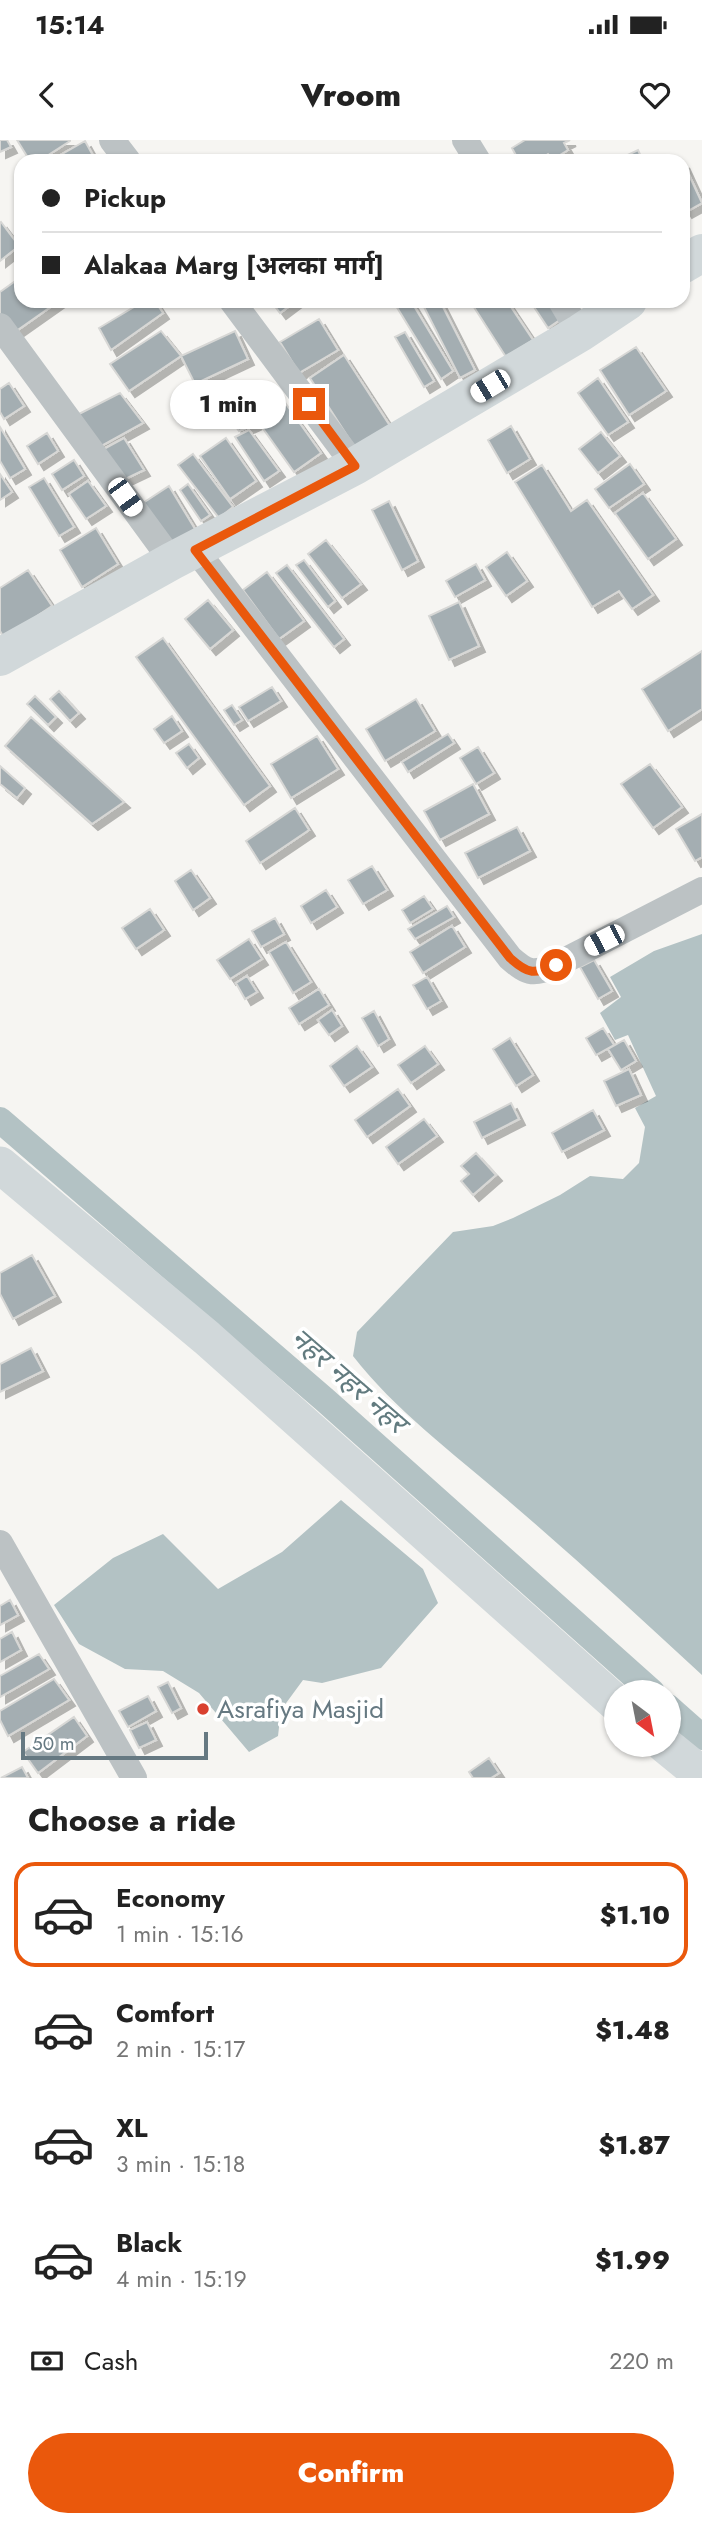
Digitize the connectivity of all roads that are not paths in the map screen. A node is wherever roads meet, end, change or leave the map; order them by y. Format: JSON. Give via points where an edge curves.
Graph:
{"nodes":[{"id":1,"x":112,"y":140,"type":"edge"},
{"id":2,"x":123,"y":154,"type":"edge"},
{"id":3,"x":237,"y":308,"type":"edge"},
{"id":4,"x":603,"y":308,"type":"edge"},
{"id":5,"x":571,"y":317,"type":"edge"},
{"id":6,"x":0,"y":326,"type":"edge"},
{"id":7,"x":355,"y":466,"type":"junction"},
{"id":8,"x":183,"y":555,"type":"junction"},
{"id":9,"x":0,"y":657,"type":"edge"},
{"id":10,"x":702,"y":890,"type":"edge"},
{"id":11,"x":0,"y":1165,"type":"edge"},
{"id":12,"x":0,"y":1543,"type":"edge"},
{"id":13,"x":604,"y":1692,"type":"edge"},
{"id":14,"x":680,"y":1757,"type":"edge"},
{"id":15,"x":702,"y":1775,"type":"edge"},
{"id":16,"x":134,"y":1778,"type":"edge"}],
"edges":[{"from":1,"to":2,"type":"street"},
{"from":3,"to":7,"type":"street"},
{"from":4,"to":5,"type":"main road"},
{"from":5,"to":7,"type":"main road"},
{"from":6,"to":8,"type":"street"},
{"from":7,"to":8,"type":"main road"},
{"from":8,"to":9,"type":"main road"},
{"from":8,"to":10,"type":"street","via":[[522,969],[537,973],[556,965]]},
{"from":11,"to":13,"type":"main road","via":[[207,1338]]},
{"from":12,"to":16,"type":"street"},
{"from":14,"to":15,"type":"main road"}]}
